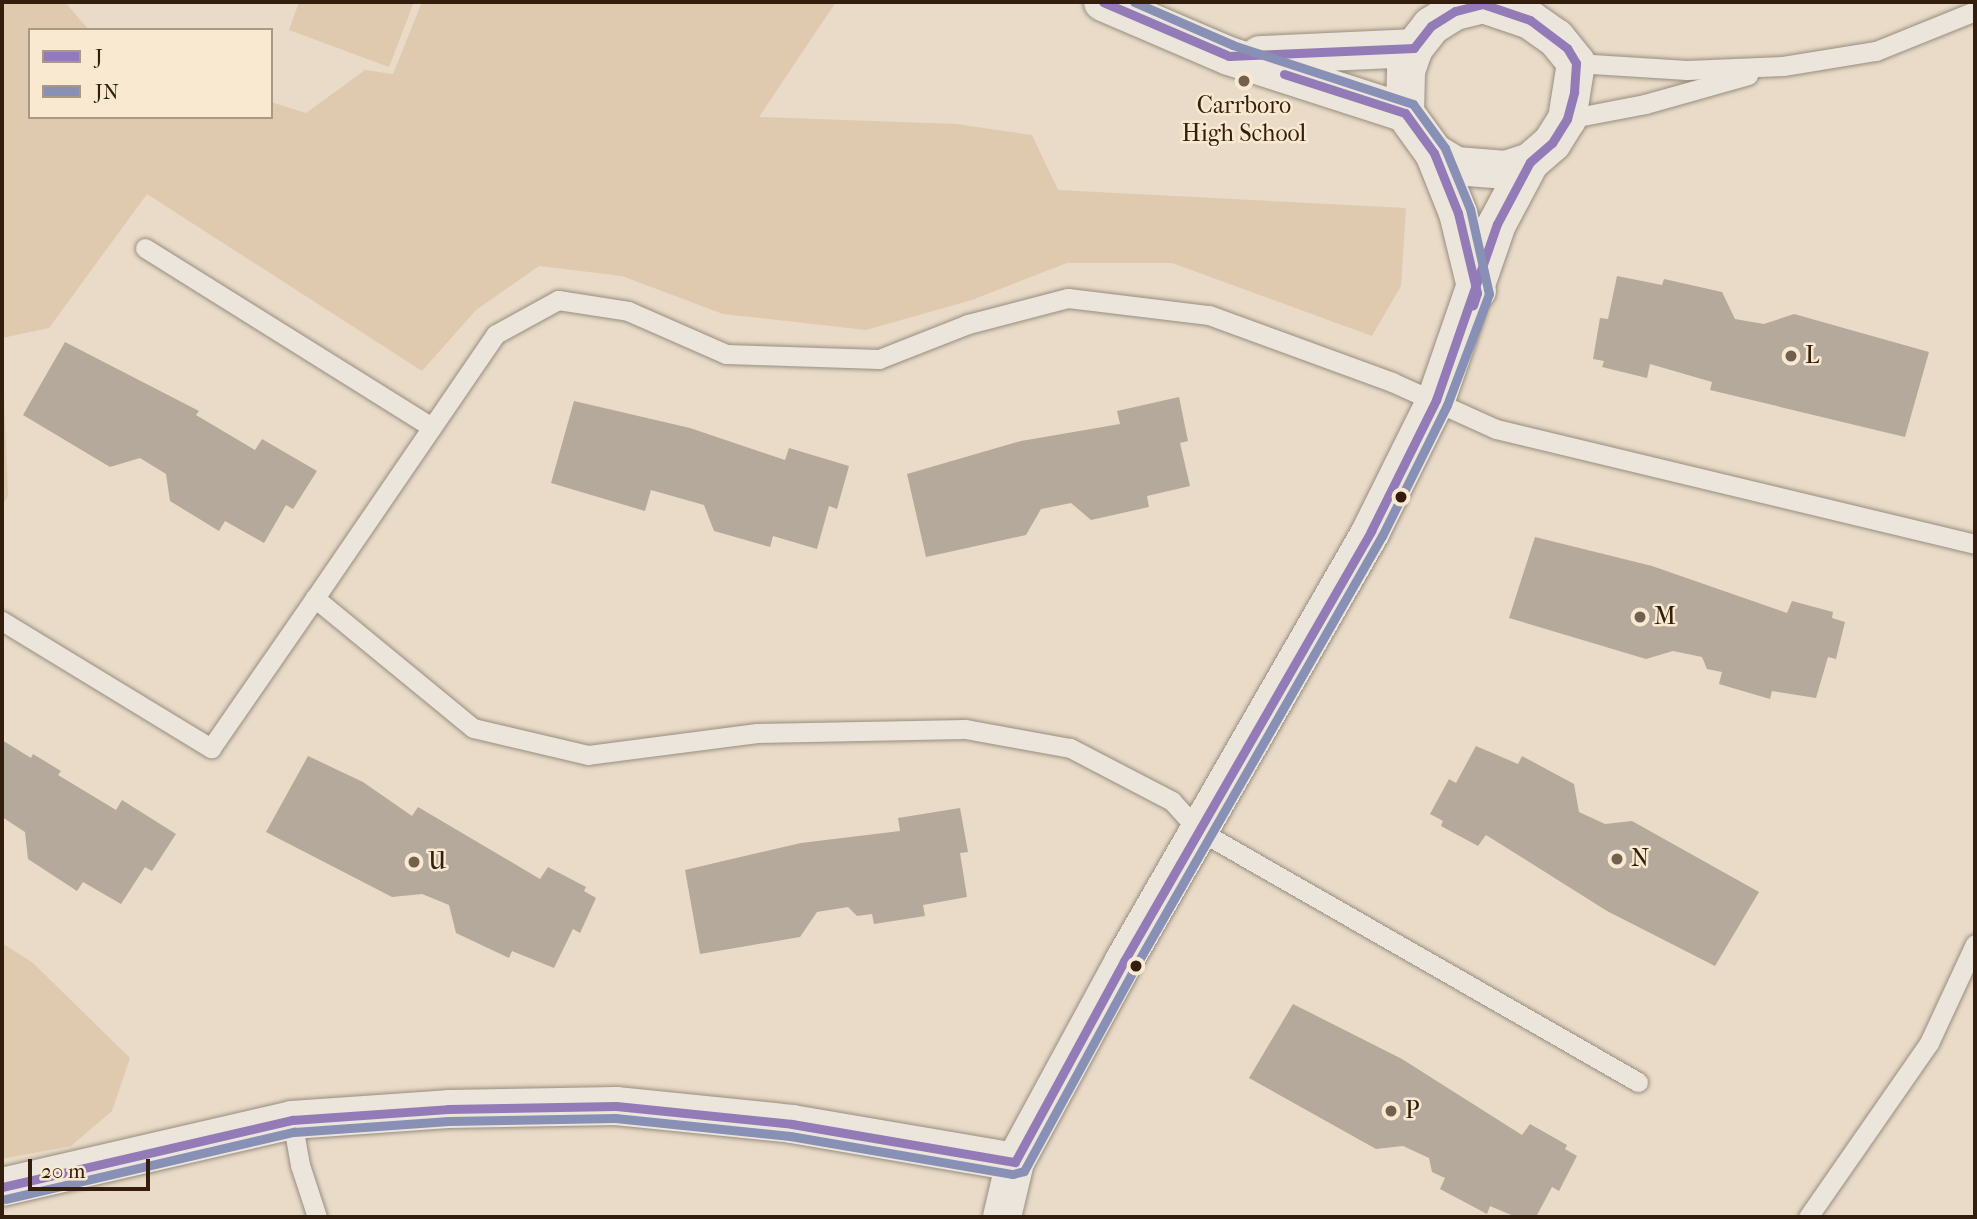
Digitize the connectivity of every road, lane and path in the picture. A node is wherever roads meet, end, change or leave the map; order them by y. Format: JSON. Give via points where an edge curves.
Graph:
{"nodes":[{"id":1,"x":1103,"y":2,"type":"edge"},
{"id":2,"x":1975,"y":11,"type":"edge"},
{"id":3,"x":1414,"y":48,"type":"junction"},
{"id":4,"x":1229,"y":56,"type":"junction"},
{"id":5,"x":1576,"y":63,"type":"junction"},
{"id":6,"x":1783,"y":66,"type":"junction"},
{"id":7,"x":1405,"y":113,"type":"junction"},
{"id":8,"x":1567,"y":119,"type":"junction"},
{"id":9,"x":1434,"y":153,"type":"junction"},
{"id":10,"x":1530,"y":162,"type":"junction"},
{"id":11,"x":145,"y":248,"type":"dead end"},
{"id":12,"x":1477,"y":293,"type":"junction"},
{"id":13,"x":1436,"y":400,"type":"junction"},
{"id":14,"x":432,"y":427,"type":"junction"},
{"id":15,"x":1975,"y":544,"type":"edge"},
{"id":16,"x":315,"y":598,"type":"junction"},
{"id":17,"x":2,"y":621,"type":"edge"},
{"id":18,"x":1198,"y":830,"type":"junction"},
{"id":19,"x":1975,"y":944,"type":"edge"},
{"id":20,"x":1638,"y":1082,"type":"dead end"},
{"id":21,"x":292,"y":1120,"type":"junction"},
{"id":22,"x":1016,"y":1162,"type":"junction"},
{"id":23,"x":2,"y":1187,"type":"edge"},
{"id":24,"x":317,"y":1217,"type":"edge"},
{"id":25,"x":1002,"y":1217,"type":"edge"},
{"id":26,"x":1808,"y":1217,"type":"edge"}],
"edges":[{"from":1,"to":4,"type":"street"},
{"from":2,"to":6,"type":"lane","via":[[1876,51]]},
{"from":3,"to":4,"type":"street"},
{"from":3,"to":5,"type":"street","via":[[1432,26],[1455,10],[1483,4],[1530,20],[1567,48]]},
{"from":3,"to":7,"type":"street","via":[[1406,71]]},
{"from":4,"to":7,"type":"street"},
{"from":5,"to":6,"type":"lane","via":[[1687,70]]},
{"from":5,"to":8,"type":"street"},
{"from":6,"to":8,"type":"lane","via":[[1645,104]]},
{"from":7,"to":9,"type":"street"},
{"from":8,"to":10,"type":"street","via":[[1552,143]]},
{"from":9,"to":10,"type":"street","via":[[1455,166],[1480,172]]},
{"from":9,"to":12,"type":"street","via":[[1458,213]]},
{"from":10,"to":12,"type":"street","via":[[1497,224]]},
{"from":11,"to":14,"type":"lane"},
{"from":12,"to":13,"type":"street"},
{"from":13,"to":14,"type":"lane","via":[[1209,315],[1068,298],[968,324],[879,359],[726,354],[628,311],[558,300],[496,334]]},
{"from":13,"to":15,"type":"lane","via":[[1496,429]]},
{"from":13,"to":18,"type":"street","via":[[1371,531]]},
{"from":14,"to":16,"type":"lane"},
{"from":16,"to":17,"type":"lane","via":[[211,748]]},
{"from":16,"to":18,"type":"lane","via":[[473,727],[588,755],[757,733],[965,729],[1070,748],[1172,801]]},
{"from":18,"to":20,"type":"lane"},
{"from":18,"to":22,"type":"street"},
{"from":19,"to":26,"type":"lane","via":[[1929,1043]]},
{"from":21,"to":22,"type":"street","via":[[448,1109],[616,1106],[792,1124]]},
{"from":21,"to":23,"type":"street"},
{"from":21,"to":24,"type":"lane"},
{"from":22,"to":25,"type":"street"}]}
